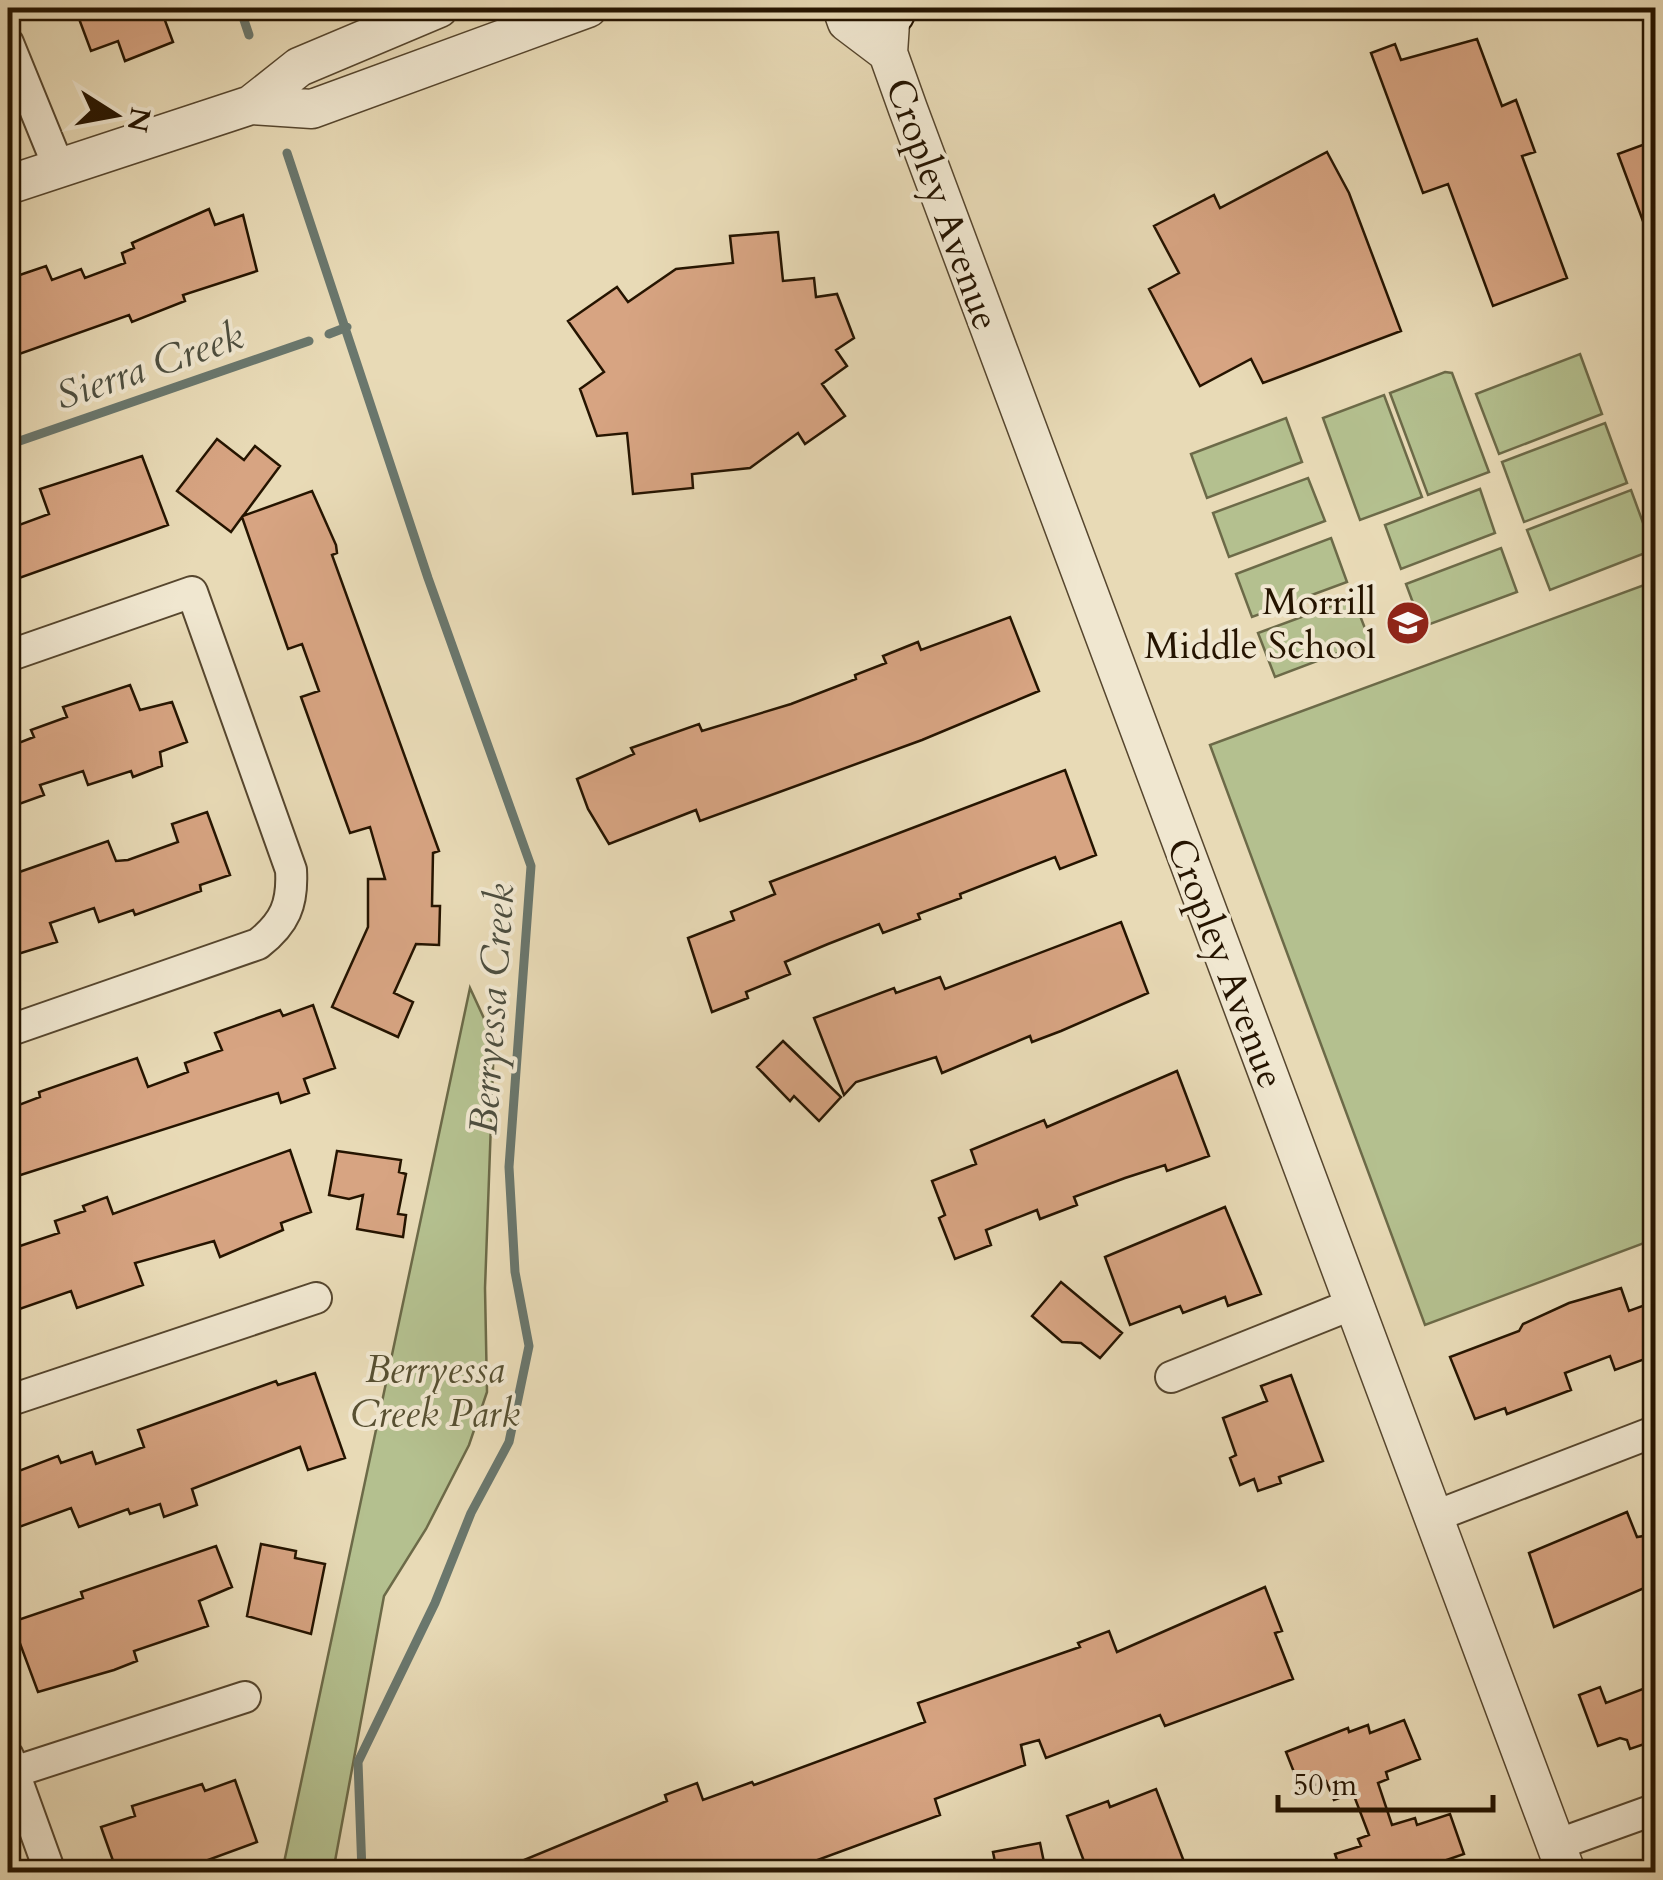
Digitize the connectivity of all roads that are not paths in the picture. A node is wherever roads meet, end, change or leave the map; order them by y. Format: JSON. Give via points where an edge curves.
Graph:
{"nodes":[{"id":1,"x":439,"y":8,"type":"edge"},
{"id":2,"x":588,"y":8,"type":"edge"},
{"id":3,"x":838,"y":12,"type":"edge"},
{"id":4,"x":892,"y":20,"type":"edge"},
{"id":5,"x":8,"y":43,"type":"edge"},
{"id":6,"x":251,"y":105,"type":"junction"},
{"id":7,"x":59,"y":168,"type":"junction"},
{"id":8,"x":8,"y":185,"type":"edge"},
{"id":9,"x":8,"y":656,"type":"edge"},
{"id":10,"x":8,"y":1031,"type":"edge"},
{"id":11,"x":316,"y":1298,"type":"dead end"},
{"id":12,"x":1353,"y":1304,"type":"junction"},
{"id":13,"x":1171,"y":1377,"type":"dead end"},
{"id":14,"x":8,"y":1401,"type":"edge"},
{"id":15,"x":1656,"y":1431,"type":"edge"},
{"id":16,"x":1433,"y":1517,"type":"junction"},
{"id":17,"x":245,"y":1697,"type":"dead end"},
{"id":18,"x":11,"y":1764,"type":"edge"},
{"id":19,"x":1656,"y":1809,"type":"edge"},
{"id":20,"x":1561,"y":1859,"type":"edge"},
{"id":21,"x":50,"y":1872,"type":"edge"}],
"edges":[{"from":1,"to":6,"type":"street","via":[[299,67]]},
{"from":2,"to":6,"type":"street","via":[[312,109]]},
{"from":3,"to":4,"type":"street","name":"Cropley Avenue"},
{"from":4,"to":12,"type":"street","name":"Cropley Avenue"},
{"from":5,"to":7,"type":"street"},
{"from":6,"to":7,"type":"street"},
{"from":7,"to":8,"type":"street"},
{"from":9,"to":10,"type":"street","via":[[192,592],[290,870],[287,913],[258,944]]},
{"from":11,"to":14,"type":"street"},
{"from":12,"to":13,"type":"street"},
{"from":12,"to":16,"type":"street","name":"Cropley Avenue"},
{"from":15,"to":16,"type":"street"},
{"from":16,"to":20,"type":"street","name":"Cropley Avenue"},
{"from":17,"to":18,"type":"street"},
{"from":18,"to":21,"type":"street"},
{"from":19,"to":20,"type":"street"}]}
